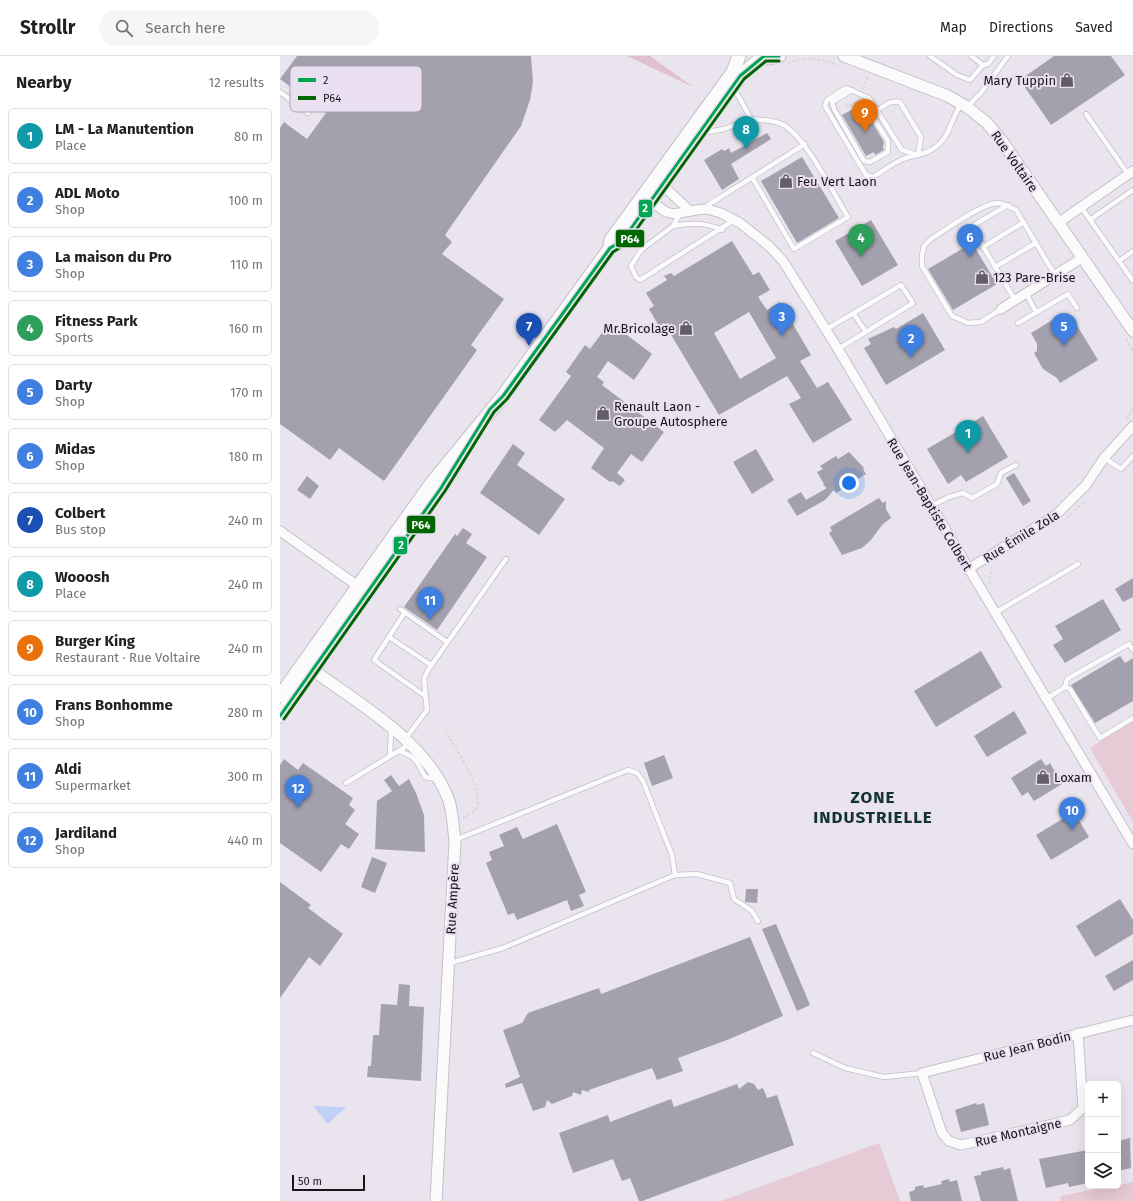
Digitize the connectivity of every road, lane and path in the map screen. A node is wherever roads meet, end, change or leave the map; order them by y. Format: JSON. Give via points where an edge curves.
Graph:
{"nodes":[{"id":1,"x":739,"y":56,"type":"edge"},
{"id":2,"x":763,"y":56,"type":"edge"},
{"id":3,"x":930,"y":56,"type":"edge"},
{"id":4,"x":971,"y":56,"type":"edge"},
{"id":5,"x":994,"y":56,"type":"edge"},
{"id":6,"x":1008,"y":56,"type":"edge"},
{"id":7,"x":781,"y":61,"type":"edge"},
{"id":8,"x":841,"y":61,"type":"edge"},
{"id":9,"x":983,"y":65,"type":"junction"},
{"id":10,"x":875,"y":78,"type":"dead end"},
{"id":11,"x":733,"y":85,"type":"junction"},
{"id":12,"x":852,"y":90,"type":"junction"},
{"id":13,"x":280,"y":92,"type":"edge"},
{"id":14,"x":862,"y":92,"type":"dead end"},
{"id":15,"x":859,"y":98,"type":"dead end"},
{"id":16,"x":290,"y":100,"type":"edge"},
{"id":17,"x":857,"y":101,"type":"junction"},
{"id":18,"x":846,"y":104,"type":"dead end"},
{"id":19,"x":964,"y":105,"type":"junction"},
{"id":20,"x":866,"y":111,"type":"dead end"},
{"id":21,"x":877,"y":111,"type":"junction"},
{"id":22,"x":1086,"y":114,"type":"dead end"},
{"id":23,"x":751,"y":119,"type":"junction"},
{"id":24,"x":700,"y":133,"type":"junction"},
{"id":25,"x":805,"y":144,"type":"junction"},
{"id":26,"x":918,"y":155,"type":"junction"},
{"id":27,"x":687,"y":162,"type":"dead end"},
{"id":28,"x":1131,"y":172,"type":"edge"},
{"id":29,"x":752,"y":177,"type":"junction"},
{"id":30,"x":675,"y":180,"type":"dead end"},
{"id":31,"x":659,"y":182,"type":"junction"},
{"id":32,"x":1133,"y":190,"type":"edge"},
{"id":33,"x":647,"y":199,"type":"junction"},
{"id":34,"x":1008,"y":205,"type":"junction"},
{"id":35,"x":1081,"y":207,"type":"junction"},
{"id":36,"x":707,"y":209,"type":"junction"},
{"id":37,"x":689,"y":210,"type":"junction"},
{"id":38,"x":680,"y":214,"type":"junction"},
{"id":39,"x":1091,"y":219,"type":"junction"},
{"id":40,"x":735,"y":220,"type":"junction"},
{"id":41,"x":1024,"y":222,"type":"junction"},
{"id":42,"x":1058,"y":223,"type":"junction"},
{"id":43,"x":673,"y":226,"type":"junction"},
{"id":44,"x":722,"y":230,"type":"junction"},
{"id":45,"x":1036,"y":243,"type":"junction"},
{"id":46,"x":983,"y":247,"type":"junction"},
{"id":47,"x":1133,"y":251,"type":"edge"},
{"id":48,"x":1082,"y":258,"type":"junction"},
{"id":49,"x":1119,"y":261,"type":"junction"},
{"id":50,"x":995,"y":267,"type":"junction"},
{"id":51,"x":1055,"y":275,"type":"junction"},
{"id":52,"x":1133,"y":281,"type":"edge"},
{"id":53,"x":1026,"y":293,"type":"junction"},
{"id":54,"x":1015,"y":300,"type":"junction"},
{"id":55,"x":1077,"y":308,"type":"dead end"},
{"id":56,"x":1001,"y":309,"type":"joint"},
{"id":57,"x":1036,"y":312,"type":"junction"},
{"id":58,"x":853,"y":313,"type":"junction"},
{"id":59,"x":1018,"y":323,"type":"dead end"},
{"id":60,"x":825,"y":330,"type":"junction"},
{"id":61,"x":1133,"y":331,"type":"edge"},
{"id":62,"x":866,"y":332,"type":"junction"},
{"id":63,"x":838,"y":349,"type":"junction"},
{"id":64,"x":1133,"y":409,"type":"edge"},
{"id":65,"x":1131,"y":424,"type":"edge"},
{"id":66,"x":1133,"y":456,"type":"edge"},
{"id":67,"x":1104,"y":458,"type":"junction"},
{"id":68,"x":1016,"y":465,"type":"dead end"},
{"id":69,"x":931,"y":506,"type":"junction"},
{"id":70,"x":280,"y":532,"type":"edge"},
{"id":71,"x":506,"y":559,"type":"dead end"},
{"id":72,"x":1078,"y":564,"type":"dead end"},
{"id":73,"x":968,"y":569,"type":"junction"},
{"id":74,"x":363,"y":590,"type":"junction"},
{"id":75,"x":995,"y":613,"type":"junction"},
{"id":76,"x":389,"y":637,"type":"junction"},
{"id":77,"x":447,"y":642,"type":"junction"},
{"id":78,"x":1133,"y":650,"type":"edge"},
{"id":79,"x":431,"y":665,"type":"junction"},
{"id":80,"x":306,"y":670,"type":"junction"},
{"id":81,"x":1065,"y":687,"type":"junction"},
{"id":82,"x":280,"y":696,"type":"edge"},
{"id":83,"x":425,"y":696,"type":"junction"},
{"id":84,"x":1046,"y":699,"type":"junction"},
{"id":85,"x":280,"y":716,"type":"edge"},
{"id":86,"x":1133,"y":718,"type":"edge"},
{"id":87,"x":391,"y":726,"type":"junction"},
{"id":88,"x":445,"y":730,"type":"dead end"},
{"id":89,"x":407,"y":742,"type":"junction"},
{"id":90,"x":398,"y":751,"type":"junction"},
{"id":91,"x":390,"y":756,"type":"junction"},
{"id":92,"x":437,"y":779,"type":"junction"},
{"id":93,"x":346,"y":783,"type":"dead end"},
{"id":94,"x":452,"y":821,"type":"junction"},
{"id":95,"x":455,"y":840,"type":"junction"},
{"id":96,"x":1133,"y":844,"type":"edge"},
{"id":97,"x":675,"y":875,"type":"junction"},
{"id":98,"x":758,"y":921,"type":"dead end"},
{"id":99,"x":448,"y":964,"type":"junction"},
{"id":100,"x":1133,"y":1020,"type":"edge"},
{"id":101,"x":1078,"y":1033,"type":"junction"},
{"id":102,"x":813,"y":1053,"type":"dead end"},
{"id":103,"x":922,"y":1073,"type":"junction"},
{"id":104,"x":436,"y":1201,"type":"edge"}],
"edges":[{"from":1,"to":31,"type":"main road","via":[[733,72]]},
{"from":2,"to":7,"type":"main road"},
{"from":2,"to":11,"type":"main road"},
{"from":3,"to":9,"type":"lane","via":[[970,80]]},
{"from":4,"to":9,"type":"lane"},
{"from":5,"to":9,"type":"lane","via":[[988,64]]},
{"from":6,"to":19,"type":"lane","via":[[980,94]]},
{"from":7,"to":8,"type":"path","via":[[804,57]]},
{"from":8,"to":19,"type":"street","name":"Rue Voltaire","via":[[948,96]]},
{"from":10,"to":14,"type":"path","via":[[868,76]]},
{"from":11,"to":23,"type":"lane"},
{"from":11,"to":24,"type":"main road"},
{"from":12,"to":21,"type":"lane","via":[[869,98]]},
{"from":12,"to":21,"type":"lane","via":[[832,102],[864,161],[870,162],[888,152],[888,141],[871,114]]},
{"from":12,"to":26,"type":"lane","via":[[846,88],[839,92],[827,100],[825,106],[866,175],[873,177],[903,159]]},
{"from":13,"to":16,"type":"lane"},
{"from":15,"to":17,"type":"path"},
{"from":17,"to":18,"type":"path","via":[[848,107]]},
{"from":17,"to":20,"type":"path","via":[[864,113]]},
{"from":19,"to":26,"type":"lane","via":[[955,112],[947,134],[938,145]]},
{"from":19,"to":42,"type":"street","name":"Rue Voltaire","via":[[987,123],[1002,141]]},
{"from":21,"to":26,"type":"lane","via":[[902,150]]},
{"from":21,"to":26,"type":"lane","via":[[891,102],[900,102],[921,137]]},
{"from":22,"to":28,"type":"lane"},
{"from":23,"to":24,"type":"lane","via":[[724,130]]},
{"from":23,"to":25,"type":"lane","via":[[780,123]]},
{"from":24,"to":31,"type":"main road"},
{"from":25,"to":29,"type":"lane"},
{"from":25,"to":29,"type":"lane","via":[[848,217],[794,249]]},
{"from":27,"to":30,"type":"path"},
{"from":28,"to":35,"type":"street"},
{"from":29,"to":36,"type":"lane","via":[[708,205]]},
{"from":31,"to":33,"type":"main road"},
{"from":31,"to":37,"type":"street"},
{"from":32,"to":39,"type":"lane"},
{"from":33,"to":38,"type":"street","via":[[666,212]]},
{"from":33,"to":74,"type":"main road","via":[[611,240],[610,248],[503,396],[490,410],[441,488]]},
{"from":34,"to":41,"type":"lane","via":[[1016,210]]},
{"from":34,"to":46,"type":"lane","via":[[974,225],[975,233]]},
{"from":34,"to":56,"type":"lane","via":[[987,205],[931,239],[924,246],[922,255],[922,266],[952,316],[968,323],[981,322]]},
{"from":35,"to":39,"type":"lane"},
{"from":35,"to":42,"type":"street"},
{"from":36,"to":37,"type":"street","name":"Rue Jean-Baptiste Colbert"},
{"from":36,"to":40,"type":"street","name":"Rue Jean-Baptiste Colbert"},
{"from":37,"to":38,"type":"street","name":"Rue Jean-Baptiste Colbert"},
{"from":38,"to":43,"type":"lane"},
{"from":39,"to":49,"type":"lane"},
{"from":40,"to":44,"type":"lane"},
{"from":40,"to":60,"type":"street","name":"Rue Jean-Baptiste Colbert","via":[[770,246],[783,260]]},
{"from":41,"to":45,"type":"lane"},
{"from":41,"to":46,"type":"lane"},
{"from":42,"to":48,"type":"street","name":"Rue Voltaire"},
{"from":43,"to":44,"type":"lane","via":[[692,223],[712,225]]},
{"from":43,"to":44,"type":"lane","via":[[641,250],[631,266],[640,280]]},
{"from":45,"to":50,"type":"lane"},
{"from":45,"to":51,"type":"lane"},
{"from":46,"to":50,"type":"lane"},
{"from":47,"to":49,"type":"lane"},
{"from":48,"to":51,"type":"street"},
{"from":48,"to":61,"type":"street","name":"Rue Voltaire"},
{"from":49,"to":52,"type":"lane"},
{"from":50,"to":54,"type":"lane"},
{"from":51,"to":53,"type":"street"},
{"from":53,"to":54,"type":"street"},
{"from":53,"to":57,"type":"lane"},
{"from":54,"to":56,"type":"street"},
{"from":55,"to":57,"type":"lane","via":[[1068,294]]},
{"from":57,"to":59,"type":"lane"},
{"from":58,"to":60,"type":"lane"},
{"from":58,"to":62,"type":"lane"},
{"from":58,"to":62,"type":"lane","via":[[901,284],[913,302]]},
{"from":60,"to":63,"type":"street","name":"Rue Jean-Baptiste Colbert"},
{"from":62,"to":63,"type":"lane"},
{"from":63,"to":69,"type":"street","name":"Rue Jean-Baptiste Colbert"},
{"from":64,"to":65,"type":"path","via":[[1126,419]]},
{"from":65,"to":67,"type":"street","name":"Rue Émile Zola"},
{"from":66,"to":67,"type":"lane","via":[[1121,469]]},
{"from":67,"to":73,"type":"street","name":"Rue Émile Zola","via":[[1086,485],[1056,515]]},
{"from":68,"to":69,"type":"lane","via":[[1001,473],[997,484],[972,498],[963,493]]},
{"from":69,"to":73,"type":"street","name":"Rue Jean-Baptiste Colbert"},
{"from":70,"to":74,"type":"street"},
{"from":71,"to":77,"type":"lane"},
{"from":72,"to":75,"type":"lane"},
{"from":73,"to":75,"type":"street","name":"Rue Jean-Baptiste Colbert"},
{"from":74,"to":80,"type":"main road"},
{"from":75,"to":84,"type":"street","name":"Rue Jean-Baptiste Colbert"},
{"from":76,"to":77,"type":"lane","via":[[403,611]]},
{"from":76,"to":79,"type":"lane"},
{"from":76,"to":83,"type":"lane","via":[[374,660]]},
{"from":77,"to":79,"type":"lane"},
{"from":78,"to":81,"type":"lane","via":[[1130,644],[1067,679]]},
{"from":79,"to":83,"type":"lane","via":[[424,679]]},
{"from":80,"to":82,"type":"main road"},
{"from":80,"to":85,"type":"main road"},
{"from":80,"to":87,"type":"street","name":"Rue Ampère"},
{"from":81,"to":84,"type":"lane"},
{"from":81,"to":86,"type":"lane","via":[[1070,688],[1100,738]]},
{"from":83,"to":89,"type":"lane","via":[[427,710]]},
{"from":84,"to":96,"type":"street","name":"Rue Jean-Baptiste Colbert"},
{"from":87,"to":89,"type":"street","name":"Rue Ampère"},
{"from":87,"to":91,"type":"lane"},
{"from":88,"to":94,"type":"path","via":[[469,772],[478,801],[477,808],[470,815]]},
{"from":89,"to":90,"type":"lane"},
{"from":89,"to":92,"type":"street","name":"Rue Ampère","via":[[430,765]]},
{"from":90,"to":91,"type":"lane"},
{"from":90,"to":92,"type":"lane","via":[[409,753],[425,778]]},
{"from":91,"to":93,"type":"lane"},
{"from":92,"to":94,"type":"street","name":"Rue Ampère","via":[[448,799]]},
{"from":94,"to":95,"type":"street","name":"Rue Ampère"},
{"from":95,"to":97,"type":"lane","via":[[628,770],[637,773],[643,781],[672,855]]},
{"from":95,"to":99,"type":"street","name":"Rue Ampère"},
{"from":97,"to":98,"type":"lane","via":[[696,874],[730,883],[734,899],[752,911]]},
{"from":97,"to":99,"type":"lane","via":[[503,948]]},
{"from":99,"to":104,"type":"street","name":"Rue Ampère"},
{"from":100,"to":101,"type":"street","name":"Rue Jean Bodin"},
{"from":101,"to":103,"type":"street","name":"Rue Jean Bodin"},
{"from":101,"to":103,"type":"street","name":"Rue Montaigne","via":[[1083,1108],[1070,1120],[961,1145],[949,1141],[942,1133]]},
{"from":102,"to":103,"type":"lane","via":[[845,1068],[884,1077]]}]}
